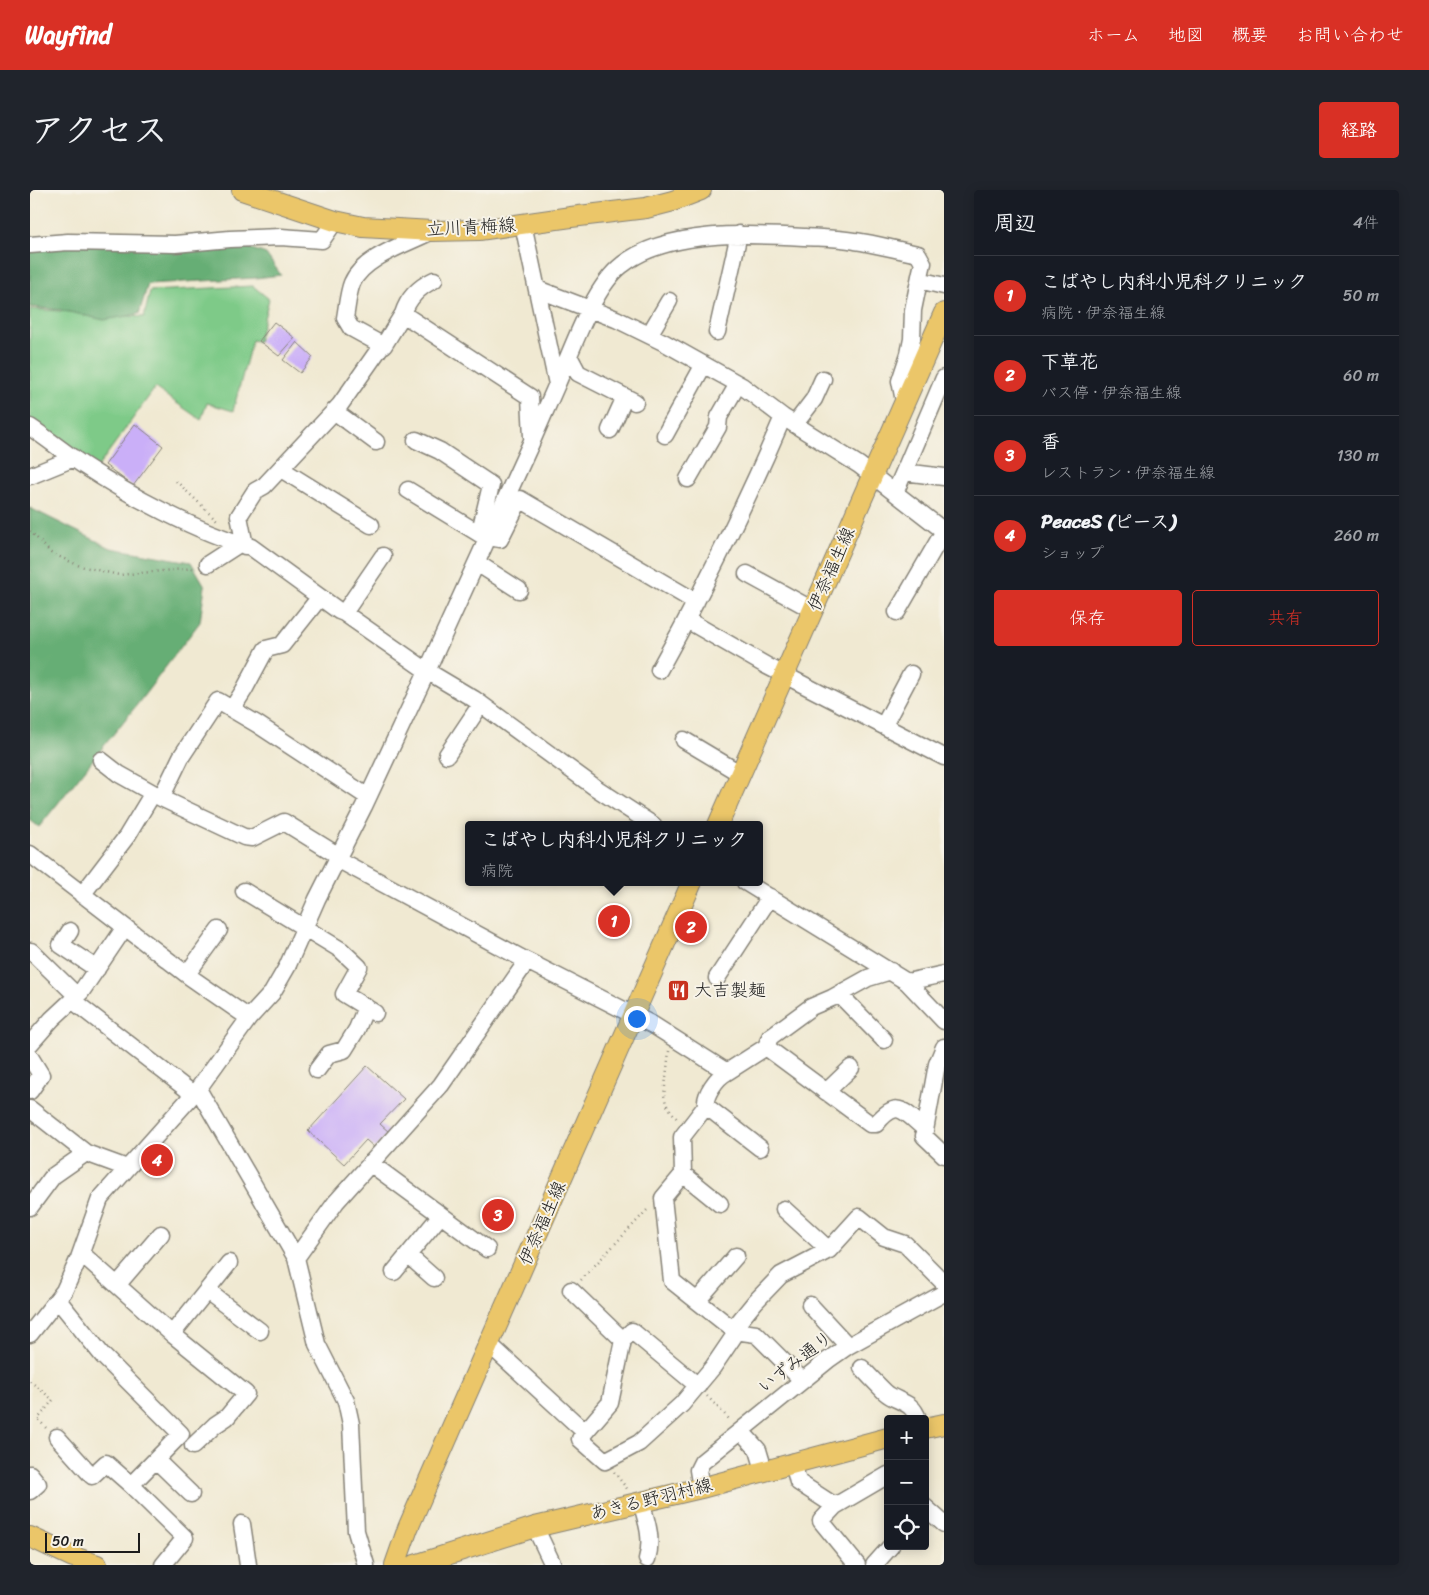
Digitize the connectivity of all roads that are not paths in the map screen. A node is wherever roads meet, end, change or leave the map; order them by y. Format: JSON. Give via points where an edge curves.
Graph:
{"nodes":[{"id":1,"x":242,"y":190,"type":"edge"},
{"id":2,"x":701,"y":190,"type":"edge"},
{"id":3,"x":335,"y":221,"type":"junction"},
{"id":4,"x":523,"y":224,"type":"junction"},
{"id":5,"x":432,"y":231,"type":"junction"},
{"id":6,"x":739,"y":234,"type":"junction"},
{"id":7,"x":30,"y":245,"type":"edge"},
{"id":8,"x":923,"y":279,"type":"junction"},
{"id":9,"x":434,"y":280,"type":"dead end"},
{"id":10,"x":944,"y":286,"type":"edge"},
{"id":11,"x":537,"y":290,"type":"junction"},
{"id":12,"x":669,"y":301,"type":"dead end"},
{"id":13,"x":589,"y":310,"type":"junction"},
{"id":14,"x":944,"y":313,"type":"edge"},
{"id":15,"x":403,"y":314,"type":"junction"},
{"id":16,"x":717,"y":332,"type":"dead end"},
{"id":17,"x":649,"y":335,"type":"junction"},
{"id":18,"x":382,"y":345,"type":"junction"},
{"id":19,"x":569,"y":356,"type":"junction"},
{"id":20,"x":703,"y":366,"type":"junction"},
{"id":21,"x":944,"y":378,"type":"edge"},
{"id":22,"x":823,"y":379,"type":"dead end"},
{"id":23,"x":557,"y":384,"type":"junction"},
{"id":24,"x":738,"y":384,"type":"junction"},
{"id":25,"x":904,"y":401,"type":"junction"},
{"id":26,"x":938,"y":408,"type":"edge"},
{"id":27,"x":334,"y":412,"type":"junction"},
{"id":28,"x":789,"y":420,"type":"junction"},
{"id":29,"x":30,"y":427,"type":"edge"},
{"id":30,"x":610,"y":430,"type":"dead end"},
{"id":31,"x":665,"y":435,"type":"dead end"},
{"id":32,"x":416,"y":440,"type":"dead end"},
{"id":33,"x":532,"y":441,"type":"junction"},
{"id":34,"x":376,"y":442,"type":"dead end"},
{"id":35,"x":74,"y":458,"type":"junction"},
{"id":36,"x":281,"y":469,"type":"junction"},
{"id":37,"x":904,"y":472,"type":"junction"},
{"id":38,"x":873,"y":475,"type":"junction"},
{"id":39,"x":30,"y":476,"type":"edge"},
{"id":40,"x":944,"y":477,"type":"edge"},
{"id":41,"x":688,"y":479,"type":"dead end"},
{"id":42,"x":408,"y":490,"type":"dead end"},
{"id":43,"x":895,"y":493,"type":"junction"},
{"id":44,"x":371,"y":525,"type":"dead end"},
{"id":45,"x":944,"y":531,"type":"edge"},
{"id":46,"x":488,"y":537,"type":"junction"},
{"id":47,"x":242,"y":545,"type":"junction"},
{"id":48,"x":383,"y":556,"type":"dead end"},
{"id":49,"x":477,"y":562,"type":"junction"},
{"id":50,"x":208,"y":564,"type":"road end"},
{"id":51,"x":747,"y":574,"type":"dead end"},
{"id":52,"x":519,"y":590,"type":"dead end"},
{"id":53,"x":320,"y":597,"type":"junction"},
{"id":54,"x":696,"y":602,"type":"junction"},
{"id":55,"x":813,"y":610,"type":"junction"},
{"id":56,"x":896,"y":612,"type":"dead end"},
{"id":57,"x":344,"y":613,"type":"junction"},
{"id":58,"x":687,"y":620,"type":"junction"},
{"id":59,"x":659,"y":670,"type":"dead end"},
{"id":60,"x":427,"y":671,"type":"junction"},
{"id":61,"x":784,"y":674,"type":"junction"},
{"id":62,"x":911,"y":674,"type":"dead end"},
{"id":63,"x":481,"y":704,"type":"junction"},
{"id":64,"x":232,"y":709,"type":"junction"},
{"id":65,"x":884,"y":726,"type":"junction"},
{"id":66,"x":684,"y":740,"type":"dead end"},
{"id":67,"x":942,"y":752,"type":"edge"},
{"id":68,"x":447,"y":754,"type":"dead end"},
{"id":69,"x":101,"y":760,"type":"dead end"},
{"id":70,"x":740,"y":774,"type":"junction"},
{"id":71,"x":157,"y":796,"type":"junction"},
{"id":72,"x":368,"y":797,"type":"junction"},
{"id":73,"x":647,"y":821,"type":"edge"},
{"id":74,"x":720,"y":821,"type":"edge"},
{"id":75,"x":30,"y":854,"type":"edge"},
{"id":76,"x":338,"y":858,"type":"junction"},
{"id":77,"x":690,"y":886,"type":"edge"},
{"id":78,"x":752,"y":886,"type":"edge"},
{"id":79,"x":244,"y":891,"type":"dead end"},
{"id":80,"x":82,"y":895,"type":"junction"},
{"id":81,"x":770,"y":897,"type":"junction"},
{"id":82,"x":125,"y":927,"type":"junction"},
{"id":83,"x":305,"y":929,"type":"junction"},
{"id":84,"x":219,"y":930,"type":"dead end"},
{"id":85,"x":70,"y":931,"type":"dead end"},
{"id":86,"x":31,"y":950,"type":"edge"},
{"id":87,"x":526,"y":961,"type":"junction"},
{"id":88,"x":97,"y":969,"type":"junction"},
{"id":89,"x":891,"y":971,"type":"junction"},
{"id":90,"x":187,"y":974,"type":"junction"},
{"id":91,"x":944,"y":974,"type":"edge"},
{"id":92,"x":717,"y":978,"type":"dead end"},
{"id":93,"x":907,"y":982,"type":"junction"},
{"id":94,"x":840,"y":994,"type":"junction"},
{"id":95,"x":75,"y":998,"type":"junction"},
{"id":96,"x":635,"y":1015,"type":"junction"},
{"id":97,"x":249,"y":1018,"type":"junction"},
{"id":98,"x":944,"y":1022,"type":"edge"},
{"id":99,"x":884,"y":1040,"type":"dead end"},
{"id":100,"x":30,"y":1044,"type":"edge"},
{"id":101,"x":766,"y":1046,"type":"junction"},
{"id":102,"x":944,"y":1047,"type":"edge"},
{"id":103,"x":30,"y":1057,"type":"edge"},
{"id":104,"x":851,"y":1068,"type":"dead end"},
{"id":105,"x":317,"y":1070,"type":"dead end"},
{"id":106,"x":727,"y":1072,"type":"junction"},
{"id":107,"x":30,"y":1091,"type":"edge"},
{"id":108,"x":196,"y":1092,"type":"junction"},
{"id":109,"x":826,"y":1092,"type":"junction"},
{"id":110,"x":706,"y":1106,"type":"junction"},
{"id":111,"x":30,"y":1109,"type":"edge"},
{"id":112,"x":925,"y":1129,"type":"junction"},
{"id":113,"x":760,"y":1148,"type":"dead end"},
{"id":114,"x":86,"y":1153,"type":"junction"},
{"id":115,"x":944,"y":1155,"type":"edge"},
{"id":116,"x":370,"y":1164,"type":"junction"},
{"id":117,"x":127,"y":1168,"type":"junction"},
{"id":118,"x":683,"y":1174,"type":"junction"},
{"id":119,"x":720,"y":1204,"type":"dead end"},
{"id":120,"x":30,"y":1207,"type":"edge"},
{"id":121,"x":784,"y":1209,"type":"dead end"},
{"id":122,"x":440,"y":1216,"type":"junction"},
{"id":123,"x":161,"y":1234,"type":"dead end"},
{"id":124,"x":487,"y":1249,"type":"dead end"},
{"id":125,"x":829,"y":1250,"type":"junction"},
{"id":126,"x":81,"y":1253,"type":"junction"},
{"id":127,"x":408,"y":1255,"type":"junction"},
{"id":128,"x":736,"y":1256,"type":"dead end"},
{"id":129,"x":296,"y":1258,"type":"junction"},
{"id":130,"x":229,"y":1263,"type":"dead end"},
{"id":131,"x":394,"y":1272,"type":"dead end"},
{"id":132,"x":434,"y":1278,"type":"dead end"},
{"id":133,"x":944,"y":1283,"type":"edge"},
{"id":134,"x":118,"y":1284,"type":"junction"},
{"id":135,"x":571,"y":1290,"type":"road end"},
{"id":136,"x":208,"y":1291,"type":"junction"},
{"id":137,"x":944,"y":1294,"type":"edge"},
{"id":138,"x":58,"y":1300,"type":"junction"},
{"id":139,"x":697,"y":1301,"type":"junction"},
{"id":140,"x":810,"y":1306,"type":"dead end"},
{"id":141,"x":734,"y":1330,"type":"junction"},
{"id":142,"x":260,"y":1331,"type":"dead end"},
{"id":143,"x":30,"y":1334,"type":"edge"},
{"id":144,"x":172,"y":1334,"type":"junction"},
{"id":145,"x":623,"y":1340,"type":"junction"},
{"id":146,"x":488,"y":1344,"type":"junction"},
{"id":147,"x":848,"y":1346,"type":"junction"},
{"id":148,"x":862,"y":1368,"type":"dead end"},
{"id":149,"x":802,"y":1380,"type":"junction"},
{"id":150,"x":698,"y":1386,"type":"junction"},
{"id":151,"x":933,"y":1427,"type":"edge"},
{"id":152,"x":741,"y":1431,"type":"junction"},
{"id":153,"x":585,"y":1432,"type":"junction"},
{"id":154,"x":181,"y":1434,"type":"junction"},
{"id":155,"x":57,"y":1437,"type":"road end"},
{"id":156,"x":884,"y":1439,"type":"edge"},
{"id":157,"x":156,"y":1460,"type":"junction"},
{"id":158,"x":793,"y":1462,"type":"junction"},
{"id":159,"x":764,"y":1470,"type":"junction"},
{"id":160,"x":30,"y":1474,"type":"edge"},
{"id":161,"x":884,"y":1477,"type":"edge"},
{"id":162,"x":131,"y":1485,"type":"junction"},
{"id":163,"x":701,"y":1488,"type":"junction"},
{"id":164,"x":30,"y":1491,"type":"edge"},
{"id":165,"x":192,"y":1494,"type":"dead end"},
{"id":166,"x":635,"y":1496,"type":"junction"},
{"id":167,"x":835,"y":1506,"type":"junction"},
{"id":168,"x":929,"y":1511,"type":"edge"},
{"id":169,"x":242,"y":1524,"type":"dead end"},
{"id":170,"x":944,"y":1524,"type":"edge"},
{"id":171,"x":536,"y":1527,"type":"junction"},
{"id":172,"x":30,"y":1537,"type":"edge"},
{"id":173,"x":887,"y":1550,"type":"edge"},
{"id":174,"x":648,"y":1559,"type":"dead end"},
{"id":175,"x":69,"y":1561,"type":"edge"},
{"id":176,"x":96,"y":1565,"type":"edge"},
{"id":177,"x":163,"y":1565,"type":"edge"},
{"id":178,"x":248,"y":1565,"type":"edge"},
{"id":179,"x":366,"y":1565,"type":"edge"},
{"id":180,"x":394,"y":1565,"type":"edge"},
{"id":181,"x":415,"y":1565,"type":"edge"},
{"id":182,"x":553,"y":1565,"type":"edge"},
{"id":183,"x":857,"y":1565,"type":"edge"},
{"id":184,"x":874,"y":1565,"type":"edge"}],
"edges":[{"from":1,"to":3,"type":"main road","name":"立川青梅線"},
{"from":2,"to":4,"type":"main road","name":"立川青梅線","via":[[646,208]]},
{"from":3,"to":5,"type":"main road","name":"立川青梅線","via":[[363,227]]},
{"from":3,"to":7,"type":"street","via":[[322,240],[230,238],[175,244],[68,242]]},
{"from":4,"to":5,"type":"main road","name":"立川青梅線","via":[[480,230]]},
{"from":4,"to":11,"type":"street"},
{"from":5,"to":18,"type":"street","via":[[378,256],[361,268],[351,284],[345,318],[351,328]]},
{"from":6,"to":8,"type":"street","via":[[853,240],[918,254],[923,263]]},
{"from":6,"to":13,"type":"street","via":[[680,241],[646,250],[621,265]]},
{"from":6,"to":16,"type":"street"},
{"from":8,"to":10,"type":"street"},
{"from":8,"to":25,"type":"street","via":[[913,310],[912,339],[900,381]]},
{"from":9,"to":15,"type":"street","via":[[420,287]]},
{"from":11,"to":13,"type":"street"},
{"from":11,"to":23,"type":"street"},
{"from":12,"to":17,"type":"street"},
{"from":13,"to":17,"type":"street"},
{"from":13,"to":19,"type":"street"},
{"from":14,"to":25,"type":"main road","name":"伊奈福生線"},
{"from":15,"to":18,"type":"street"},
{"from":15,"to":33,"type":"street","via":[[530,397]]},
{"from":17,"to":20,"type":"street"},
{"from":18,"to":27,"type":"street"},
{"from":19,"to":23,"type":"street"},
{"from":19,"to":30,"type":"street","via":[[578,373],[630,399]]},
{"from":20,"to":24,"type":"street"},
{"from":20,"to":31,"type":"street"},
{"from":21,"to":26,"type":"street"},
{"from":22,"to":28,"type":"street","via":[[814,399]]},
{"from":23,"to":33,"type":"street"},
{"from":24,"to":28,"type":"street"},
{"from":24,"to":41,"type":"street"},
{"from":25,"to":38,"type":"main road","name":"伊奈福生線"},
{"from":26,"to":37,"type":"street"},
{"from":27,"to":34,"type":"street"},
{"from":27,"to":36,"type":"street"},
{"from":28,"to":38,"type":"street"},
{"from":28,"to":54,"type":"street"},
{"from":29,"to":35,"type":"street"},
{"from":32,"to":46,"type":"street","via":[[440,451],[490,485],[481,527]]},
{"from":33,"to":46,"type":"street"},
{"from":35,"to":39,"type":"street"},
{"from":35,"to":47,"type":"street","via":[[175,517]]},
{"from":36,"to":44,"type":"street"},
{"from":36,"to":47,"type":"street","via":[[255,492],[239,516]]},
{"from":37,"to":40,"type":"street"},
{"from":37,"to":43,"type":"street"},
{"from":38,"to":43,"type":"street"},
{"from":38,"to":55,"type":"main road","name":"伊奈福生線"},
{"from":42,"to":46,"type":"street"},
{"from":43,"to":45,"type":"street"},
{"from":45,"to":56,"type":"street"},
{"from":46,"to":49,"type":"street"},
{"from":46,"to":54,"type":"street","via":[[500,538],[520,499]]},
{"from":47,"to":50,"type":"street"},
{"from":47,"to":53,"type":"street","via":[[251,547]]},
{"from":48,"to":57,"type":"street"},
{"from":49,"to":52,"type":"street"},
{"from":49,"to":60,"type":"street"},
{"from":51,"to":55,"type":"street"},
{"from":53,"to":57,"type":"street"},
{"from":53,"to":64,"type":"street","via":[[282,645],[266,649]]},
{"from":54,"to":58,"type":"street"},
{"from":55,"to":61,"type":"main road","name":"伊奈福生線"},
{"from":57,"to":60,"type":"street"},
{"from":58,"to":59,"type":"street"},
{"from":58,"to":61,"type":"street"},
{"from":60,"to":63,"type":"street"},
{"from":60,"to":72,"type":"street"},
{"from":61,"to":65,"type":"street"},
{"from":61,"to":70,"type":"main road","name":"伊奈福生線"},
{"from":62,"to":65,"type":"street"},
{"from":63,"to":68,"type":"street"},
{"from":63,"to":73,"type":"street"},
{"from":64,"to":71,"type":"street","via":[[218,701]]},
{"from":64,"to":72,"type":"street"},
{"from":65,"to":67,"type":"street"},
{"from":66,"to":70,"type":"street"},
{"from":69,"to":71,"type":"street"},
{"from":70,"to":74,"type":"main road","name":"伊奈福生線"},
{"from":71,"to":76,"type":"street","via":[[244,837],[252,838],[284,822]]},
{"from":71,"to":80,"type":"street"},
{"from":72,"to":76,"type":"street"},
{"from":75,"to":80,"type":"street"},
{"from":76,"to":83,"type":"street"},
{"from":76,"to":87,"type":"street"},
{"from":77,"to":96,"type":"main road","name":"伊奈福生線"},
{"from":78,"to":81,"type":"street"},
{"from":79,"to":83,"type":"street"},
{"from":80,"to":82,"type":"street"},
{"from":81,"to":89,"type":"street"},
{"from":81,"to":92,"type":"street"},
{"from":82,"to":88,"type":"street"},
{"from":82,"to":90,"type":"street"},
{"from":83,"to":97,"type":"street","via":[[272,993]]},
{"from":83,"to":105,"type":"street","via":[[341,950],[359,967],[344,994],[370,1010],[344,1050],[329,1054]]},
{"from":84,"to":90,"type":"street"},
{"from":85,"to":88,"type":"street","via":[[61,945]]},
{"from":86,"to":95,"type":"street"},
{"from":87,"to":96,"type":"street"},
{"from":87,"to":116,"type":"street","via":[[441,1085]]},
{"from":88,"to":95,"type":"street"},
{"from":89,"to":93,"type":"street"},
{"from":89,"to":94,"type":"street","via":[[868,978]]},
{"from":90,"to":97,"type":"street"},
{"from":91,"to":93,"type":"street"},
{"from":93,"to":98,"type":"street"},
{"from":94,"to":99,"type":"street"},
{"from":94,"to":101,"type":"street","via":[[811,1007],[770,1037]]},
{"from":95,"to":100,"type":"street"},
{"from":95,"to":108,"type":"street"},
{"from":96,"to":106,"type":"street"},
{"from":96,"to":146,"type":"main road","name":"伊奈福生線"},
{"from":97,"to":108,"type":"street"},
{"from":101,"to":106,"type":"street"},
{"from":101,"to":109,"type":"street"},
{"from":102,"to":112,"type":"street","via":[[937,1064]]},
{"from":103,"to":107,"type":"street","via":[[41,1075]]},
{"from":104,"to":109,"type":"street"},
{"from":106,"to":110,"type":"street","via":[[708,1094]]},
{"from":108,"to":117,"type":"street"},
{"from":108,"to":129,"type":"street"},
{"from":109,"to":112,"type":"street","via":[[870,1124],[876,1124],[885,1112],[900,1109]]},
{"from":110,"to":113,"type":"street"},
{"from":110,"to":118,"type":"street","via":[[682,1137]]},
{"from":111,"to":114,"type":"street"},
{"from":112,"to":115,"type":"street","via":[[924,1136]]},
{"from":114,"to":117,"type":"street"},
{"from":114,"to":120,"type":"street","via":[[54,1176]]},
{"from":116,"to":122,"type":"street"},
{"from":116,"to":129,"type":"street","via":[[336,1202]]},
{"from":117,"to":126,"type":"street","via":[[100,1199]]},
{"from":118,"to":119,"type":"street"},
{"from":118,"to":139,"type":"street","via":[[663,1198],[672,1282]]},
{"from":121,"to":125,"type":"street"},
{"from":122,"to":124,"type":"street"},
{"from":122,"to":127,"type":"street"},
{"from":123,"to":134,"type":"street"},
{"from":125,"to":133,"type":"street","via":[[859,1217],[884,1237],[904,1244]]},
{"from":125,"to":141,"type":"street","via":[[782,1275],[755,1302]]},
{"from":126,"to":134,"type":"street"},
{"from":126,"to":138,"type":"street"},
{"from":127,"to":131,"type":"street"},
{"from":127,"to":132,"type":"street"},
{"from":128,"to":139,"type":"street"},
{"from":129,"to":179,"type":"street","via":[[317,1344],[346,1401],[351,1424],[356,1531]]},
{"from":130,"to":136,"type":"street"},
{"from":134,"to":144,"type":"street"},
{"from":135,"to":145,"type":"street"},
{"from":136,"to":142,"type":"street"},
{"from":136,"to":144,"type":"street"},
{"from":137,"to":147,"type":"street","name":"いずみ通り"},
{"from":138,"to":143,"type":"street"},
{"from":138,"to":154,"type":"street","via":[[103,1356]]},
{"from":139,"to":141,"type":"street"},
{"from":140,"to":147,"type":"street"},
{"from":141,"to":149,"type":"street","via":[[756,1334]]},
{"from":141,"to":150,"type":"street","via":[[734,1336]]},
{"from":144,"to":154,"type":"street","via":[[246,1394],[196,1449]]},
{"from":145,"to":150,"type":"street","via":[[632,1331]]},
{"from":145,"to":153,"type":"street","via":[[610,1404]]},
{"from":146,"to":153,"type":"street"},
{"from":146,"to":180,"type":"main road","name":"伊奈福生線"},
{"from":147,"to":149,"type":"street","name":"いずみ通り"},
{"from":148,"to":151,"type":"street","via":[[886,1394],[912,1407]]},
{"from":149,"to":152,"type":"street","name":"いずみ通り"},
{"from":150,"to":153,"type":"street","via":[[639,1443],[607,1463],[580,1439]]},
{"from":152,"to":159,"type":"street","via":[[758,1450]]},
{"from":152,"to":163,"type":"street","name":"いずみ通り","via":[[702,1462],[698,1470]]},
{"from":154,"to":157,"type":"street"},
{"from":155,"to":162,"type":"street","via":[[92,1476],[106,1463]]},
{"from":156,"to":158,"type":"main road","name":"あきる野羽村線"},
{"from":157,"to":162,"type":"street"},
{"from":157,"to":165,"type":"street"},
{"from":158,"to":159,"type":"main road","name":"あきる野羽村線"},
{"from":158,"to":167,"type":"street","via":[[798,1482]]},
{"from":159,"to":163,"type":"main road","name":"あきる野羽村線"},
{"from":160,"to":164,"type":"street","via":[[38,1484]]},
{"from":161,"to":167,"type":"street"},
{"from":162,"to":177,"type":"street","via":[[185,1538]]},
{"from":163,"to":166,"type":"main road","name":"あきる野羽村線"},
{"from":166,"to":171,"type":"main road","name":"あきる野羽村線"},
{"from":166,"to":174,"type":"street","via":[[646,1519],[651,1546]]},
{"from":167,"to":183,"type":"street","via":[[821,1521]]},
{"from":168,"to":170,"type":"street"},
{"from":169,"to":178,"type":"street"},
{"from":171,"to":181,"type":"main road","name":"あきる野羽村線"},
{"from":171,"to":182,"type":"street"},
{"from":172,"to":175,"type":"main road"},
{"from":173,"to":184,"type":"street"},
{"from":175,"to":176,"type":"main road"}]}
